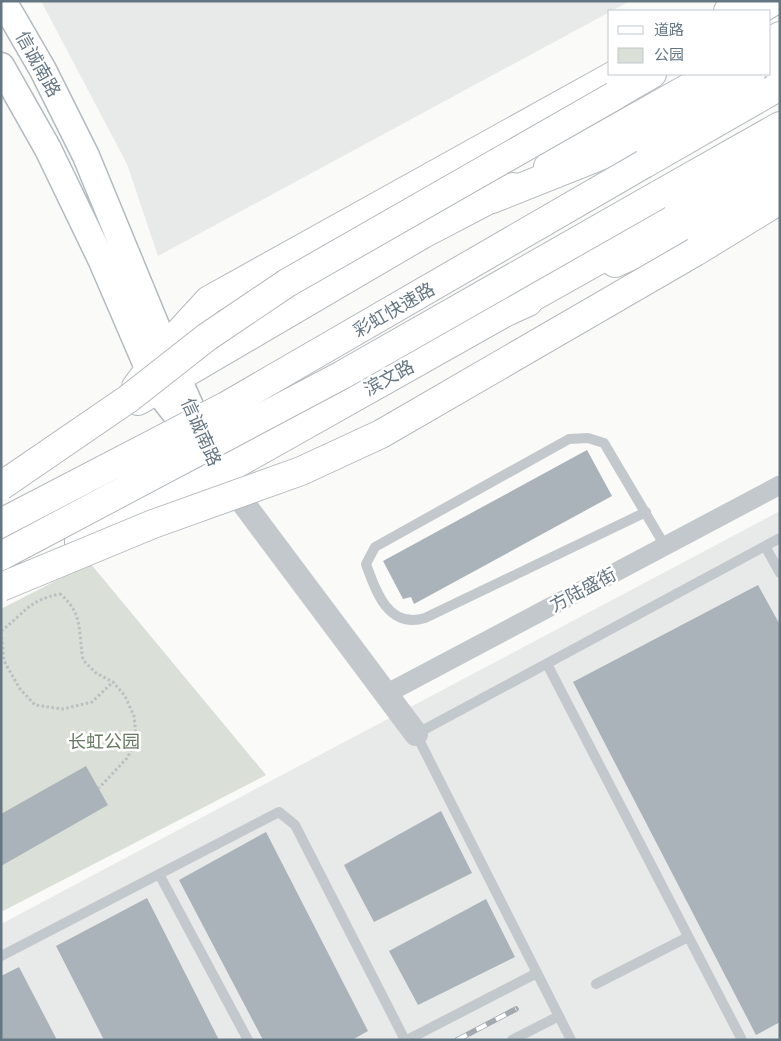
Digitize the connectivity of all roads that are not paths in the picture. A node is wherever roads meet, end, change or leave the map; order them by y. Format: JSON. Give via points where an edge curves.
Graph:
{"nodes":[{"id":1,"x":3,"y":1,"type":"edge"},
{"id":2,"x":746,"y":1,"type":"edge"},
{"id":3,"x":774,"y":1,"type":"edge"},
{"id":4,"x":730,"y":10,"type":"edge"},
{"id":5,"x":760,"y":10,"type":"edge"},
{"id":6,"x":1,"y":66,"type":"edge"},
{"id":7,"x":649,"y":75,"type":"edge"},
{"id":8,"x":711,"y":75,"type":"edge"},
{"id":9,"x":749,"y":75,"type":"edge"},
{"id":10,"x":615,"y":85,"type":"edge"},
{"id":11,"x":780,"y":86,"type":"edge"},
{"id":12,"x":780,"y":126,"type":"edge"},
{"id":13,"x":780,"y":156,"type":"edge"},
{"id":14,"x":780,"y":182,"type":"edge"},
{"id":15,"x":492,"y":199,"type":"junction"},
{"id":16,"x":780,"y":200,"type":"edge"},
{"id":17,"x":506,"y":312,"type":"junction"},
{"id":18,"x":165,"y":348,"type":"junction"},
{"id":19,"x":161,"y":380,"type":"junction"},
{"id":20,"x":1,"y":473,"type":"edge"},
{"id":21,"x":220,"y":473,"type":"junction"},
{"id":22,"x":780,"y":485,"type":"edge"},
{"id":23,"x":1,"y":486,"type":"edge"},
{"id":24,"x":646,"y":512,"type":"junction"},
{"id":25,"x":1,"y":523,"type":"edge"},
{"id":26,"x":780,"y":538,"type":"edge"},
{"id":27,"x":665,"y":546,"type":"junction"},
{"id":28,"x":765,"y":546,"type":"junction"},
{"id":29,"x":1,"y":556,"type":"edge"},
{"id":30,"x":780,"y":573,"type":"edge"},
{"id":31,"x":1,"y":581,"type":"edge"},
{"id":32,"x":1,"y":587,"type":"edge"},
{"id":33,"x":547,"y":664,"type":"junction"},
{"id":34,"x":386,"y":694,"type":"junction"},
{"id":35,"x":416,"y":734,"type":"junction"},
{"id":36,"x":159,"y":874,"type":"junction"},
{"id":37,"x":688,"y":937,"type":"junction"},
{"id":38,"x":1,"y":956,"type":"edge"},
{"id":39,"x":538,"y":973,"type":"junction"},
{"id":40,"x":596,"y":984,"type":"dead end"},
{"id":41,"x":559,"y":1016,"type":"junction"},
{"id":42,"x":248,"y":1040,"type":"edge"},
{"id":43,"x":406,"y":1040,"type":"edge"},
{"id":44,"x":512,"y":1040,"type":"edge"},
{"id":45,"x":571,"y":1040,"type":"edge"},
{"id":46,"x":742,"y":1040,"type":"edge"}],
"edges":[{"from":1,"to":18,"type":"main road","name":"信诚南路","via":[[44,70],[86,156]]},
{"from":2,"to":4,"type":"main road"},
{"from":3,"to":5,"type":"main road"},
{"from":6,"to":19,"type":"main road","name":"信诚南路","via":[[48,149]]},
{"from":7,"to":10,"type":"main road"},
{"from":8,"to":15,"type":"main road"},
{"from":9,"to":15,"type":"main road","via":[[615,150]]},
{"from":10,"to":18,"type":"main road","via":[[209,300]]},
{"from":10,"to":23,"type":"main road","bridge":true,"via":[[287,283],[207,337],[128,399]]},
{"from":11,"to":25,"type":"main road","name":"彩虹快速路","bridge":true,"via":[[226,406]]},
{"from":12,"to":29,"type":"main road","name":"彩虹快速路","bridge":true,"via":[[342,375]]},
{"from":13,"to":17,"type":"main road"},
{"from":14,"to":17,"type":"main road","name":"滨文路","via":[[720,216]]},
{"from":15,"to":19,"type":"main road"},
{"from":16,"to":32,"type":"main road","bridge":true,"via":[[381,434],[301,471],[153,524]]},
{"from":17,"to":21,"type":"main road","name":"滨文路"},
{"from":18,"to":19,"type":"main road"},
{"from":19,"to":20,"type":"main road","via":[[117,412]]},
{"from":19,"to":21,"type":"main road","name":"信诚南路"},
{"from":21,"to":31,"type":"main road","name":"滨文路"},
{"from":21,"to":34,"type":"street"},
{"from":22,"to":27,"type":"street","name":"方陆盛街"},
{"from":24,"to":24,"type":"lane","via":[[604,443],[588,438],[569,439],[375,547],[366,564],[372,583],[392,614],[412,622]]},
{"from":24,"to":27,"type":"lane"},
{"from":26,"to":28,"type":"lane"},
{"from":27,"to":34,"type":"street","name":"方陆盛街"},
{"from":28,"to":30,"type":"lane"},
{"from":28,"to":33,"type":"lane"},
{"from":33,"to":35,"type":"lane"},
{"from":33,"to":37,"type":"lane"},
{"from":34,"to":35,"type":"street"},
{"from":35,"to":39,"type":"lane"},
{"from":36,"to":38,"type":"lane"},
{"from":36,"to":42,"type":"lane"},
{"from":36,"to":43,"type":"lane","via":[[279,812],[295,825]]},
{"from":37,"to":40,"type":"lane"},
{"from":37,"to":46,"type":"lane"},
{"from":39,"to":41,"type":"lane"},
{"from":39,"to":43,"type":"lane"},
{"from":41,"to":44,"type":"lane"},
{"from":41,"to":45,"type":"lane"}]}
